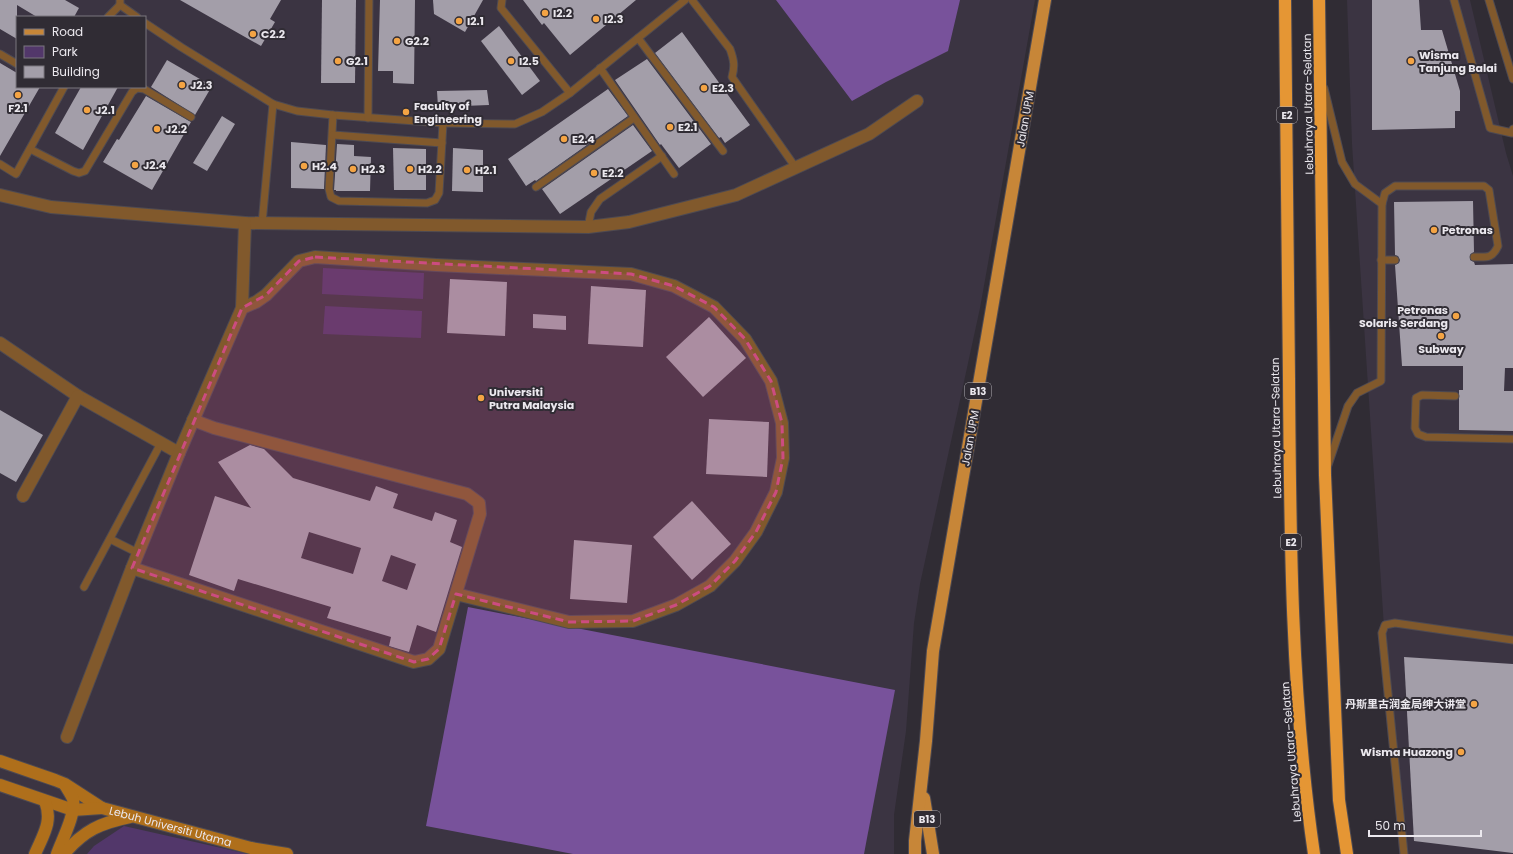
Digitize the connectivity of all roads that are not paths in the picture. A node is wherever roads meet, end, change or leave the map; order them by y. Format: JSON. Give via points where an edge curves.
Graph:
{"nodes":[{"id":1,"x":369,"y":0,"type":"edge"},
{"id":2,"x":502,"y":0,"type":"edge"},
{"id":3,"x":685,"y":0,"type":"edge"},
{"id":4,"x":692,"y":0,"type":"edge"},
{"id":5,"x":1045,"y":0,"type":"edge"},
{"id":6,"x":1285,"y":0,"type":"edge"},
{"id":7,"x":1319,"y":0,"type":"edge"},
{"id":8,"x":1454,"y":0,"type":"edge"},
{"id":9,"x":1489,"y":0,"type":"edge"},
{"id":10,"x":120,"y":3,"type":"edge"},
{"id":11,"x":109,"y":16,"type":"edge"},
{"id":12,"x":135,"y":16,"type":"edge"},
{"id":13,"x":146,"y":24,"type":"edge"},
{"id":14,"x":638,"y":38,"type":"junction"},
{"id":15,"x":0,"y":54,"type":"edge"},
{"id":16,"x":16,"y":63,"type":"edge"},
{"id":17,"x":600,"y":68,"type":"junction"},
{"id":18,"x":1320,"y":72,"type":"junction"},
{"id":19,"x":1513,"y":79,"type":"edge"},
{"id":20,"x":61,"y":88,"type":"edge"},
{"id":21,"x":570,"y":93,"type":"junction"},
{"id":22,"x":917,"y":101,"type":"dead end"},
{"id":23,"x":272,"y":104,"type":"junction"},
{"id":24,"x":333,"y":115,"type":"junction"},
{"id":25,"x":191,"y":117,"type":"dead end"},
{"id":26,"x":368,"y":118,"type":"junction"},
{"id":27,"x":634,"y":118,"type":"junction"},
{"id":28,"x":443,"y":123,"type":"junction"},
{"id":29,"x":1513,"y":130,"type":"edge"},
{"id":30,"x":332,"y":135,"type":"junction"},
{"id":31,"x":442,"y":143,"type":"junction"},
{"id":32,"x":30,"y":149,"type":"junction"},
{"id":33,"x":723,"y":151,"type":"dead end"},
{"id":34,"x":662,"y":156,"type":"junction"},
{"id":35,"x":0,"y":164,"type":"edge"},
{"id":36,"x":796,"y":168,"type":"junction"},
{"id":37,"x":674,"y":174,"type":"dead end"},
{"id":38,"x":536,"y":187,"type":"dead end"},
{"id":39,"x":0,"y":195,"type":"edge"},
{"id":40,"x":1382,"y":204,"type":"junction"},
{"id":41,"x":245,"y":223,"type":"junction"},
{"id":42,"x":262,"y":224,"type":"junction"},
{"id":43,"x":588,"y":227,"type":"junction"},
{"id":44,"x":1474,"y":257,"type":"dead end"},
{"id":45,"x":1381,"y":260,"type":"junction"},
{"id":46,"x":1395,"y":260,"type":"dead end"},
{"id":47,"x":242,"y":308,"type":"junction"},
{"id":48,"x":1,"y":348,"type":"edge"},
{"id":49,"x":78,"y":396,"type":"junction"},
{"id":50,"x":1455,"y":396,"type":"dead end"},
{"id":51,"x":193,"y":420,"type":"junction"},
{"id":52,"x":1513,"y":439,"type":"edge"},
{"id":53,"x":161,"y":443,"type":"junction"},
{"id":54,"x":179,"y":453,"type":"junction"},
{"id":55,"x":1325,"y":475,"type":"junction"},
{"id":56,"x":23,"y":496,"type":"dead end"},
{"id":57,"x":110,"y":539,"type":"junction"},
{"id":58,"x":138,"y":553,"type":"junction"},
{"id":59,"x":132,"y":568,"type":"junction"},
{"id":60,"x":84,"y":587,"type":"dead end"},
{"id":61,"x":456,"y":594,"type":"junction"},
{"id":62,"x":1513,"y":640,"type":"edge"},
{"id":63,"x":67,"y":737,"type":"dead end"},
{"id":64,"x":0,"y":761,"type":"edge"},
{"id":65,"x":922,"y":783,"type":"junction"},
{"id":66,"x":65,"y":784,"type":"junction"},
{"id":67,"x":0,"y":785,"type":"edge"},
{"id":68,"x":45,"y":801,"type":"junction"},
{"id":69,"x":102,"y":808,"type":"junction"},
{"id":70,"x":73,"y":810,"type":"junction"},
{"id":71,"x":133,"y":817,"type":"junction"},
{"id":72,"x":35,"y":854,"type":"edge"},
{"id":73,"x":57,"y":854,"type":"edge"},
{"id":74,"x":64,"y":854,"type":"edge"},
{"id":75,"x":287,"y":854,"type":"edge"},
{"id":76,"x":915,"y":854,"type":"edge"},
{"id":77,"x":933,"y":854,"type":"edge"},
{"id":78,"x":1314,"y":854,"type":"edge"},
{"id":79,"x":1347,"y":854,"type":"edge"},
{"id":80,"x":1404,"y":854,"type":"edge"}],
"edges":[{"from":1,"to":26,"type":"lane"},
{"from":2,"to":21,"type":"lane","via":[[501,8]]},
{"from":3,"to":14,"type":"lane"},
{"from":4,"to":36,"type":"lane","via":[[730,49],[734,67],[732,77]]},
{"from":5,"to":65,"type":"main road","name":"Jalan UPM","number":"B13","via":[[933,651]]},
{"from":6,"to":78,"type":"highway","name":"Lebuhraya Utara–Selatan","number":"E2","via":[[1289,476],[1293,624],[1307,804]]},
{"from":7,"to":18,"type":"highway","name":"Lebuhraya Utara–Selatan"},
{"from":8,"to":29,"type":"lane","via":[[1490,128],[1512,133]]},
{"from":9,"to":19,"type":"lane"},
{"from":10,"to":11,"type":"lane"},
{"from":10,"to":12,"type":"lane"},
{"from":13,"to":23,"type":"lane"},
{"from":14,"to":17,"type":"lane"},
{"from":14,"to":33,"type":"lane"},
{"from":15,"to":16,"type":"lane"},
{"from":17,"to":21,"type":"lane"},
{"from":17,"to":27,"type":"lane"},
{"from":18,"to":40,"type":"lane","via":[[1342,162],[1355,184]]},
{"from":18,"to":55,"type":"highway","name":"Lebuhraya Utara–Selatan"},
{"from":20,"to":32,"type":"lane"},
{"from":21,"to":28,"type":"lane","via":[[542,112],[515,124]]},
{"from":22,"to":36,"type":"street","via":[[869,134]]},
{"from":23,"to":24,"type":"lane","via":[[297,111]]},
{"from":23,"to":42,"type":"lane"},
{"from":24,"to":26,"type":"lane"},
{"from":24,"to":30,"type":"lane"},
{"from":25,"to":32,"type":"lane","via":[[144,89],[137,88],[132,92],[85,171],[73,171]]},
{"from":26,"to":28,"type":"lane"},
{"from":27,"to":34,"type":"lane"},
{"from":27,"to":38,"type":"lane"},
{"from":28,"to":31,"type":"lane"},
{"from":30,"to":31,"type":"lane"},
{"from":30,"to":31,"type":"lane","via":[[329,189],[331,197],[339,201],[427,203],[435,200],[439,193]]},
{"from":32,"to":35,"type":"lane","via":[[16,174]]},
{"from":34,"to":37,"type":"lane"},
{"from":34,"to":43,"type":"lane","via":[[600,199],[591,212]]},
{"from":36,"to":43,"type":"street","via":[[736,195],[629,222]]},
{"from":39,"to":41,"type":"street","via":[[51,207]]},
{"from":40,"to":44,"type":"lane","via":[[1385,193],[1395,186],[1484,186],[1489,190],[1498,246],[1494,254]]},
{"from":40,"to":45,"type":"lane"},
{"from":41,"to":42,"type":"street"},
{"from":41,"to":47,"type":"street"},
{"from":42,"to":43,"type":"street"},
{"from":45,"to":46,"type":"lane"},
{"from":45,"to":55,"type":"lane","via":[[1381,381],[1357,393],[1348,406]]},
{"from":47,"to":51,"type":"street"},
{"from":47,"to":61,"type":"street","via":[[266,295],[299,261],[315,257],[631,274],[674,286],[714,306],[745,339],[771,381],[782,423],[783,458],[776,492],[756,532],[735,561],[710,586],[676,605],[633,621],[569,622]]},
{"from":48,"to":49,"type":"street"},
{"from":49,"to":53,"type":"street"},
{"from":49,"to":56,"type":"street"},
{"from":50,"to":52,"type":"lane","via":[[1422,395],[1416,398],[1415,428],[1418,434],[1426,437]]},
{"from":51,"to":54,"type":"street"},
{"from":51,"to":61,"type":"street","via":[[214,428],[467,494],[479,503],[480,514]]},
{"from":53,"to":54,"type":"street"},
{"from":53,"to":57,"type":"lane"},
{"from":54,"to":58,"type":"street"},
{"from":55,"to":79,"type":"highway","name":"Lebuhraya Utara–Selatan","via":[[1339,800]]},
{"from":57,"to":58,"type":"lane"},
{"from":57,"to":60,"type":"lane"},
{"from":58,"to":59,"type":"street"},
{"from":59,"to":61,"type":"street","via":[[414,662],[428,659],[439,649]]},
{"from":59,"to":63,"type":"street"},
{"from":62,"to":80,"type":"lane","via":[[1395,623],[1385,625],[1382,633]]},
{"from":64,"to":66,"type":"main road","name":"Lebuh Universiti Utama"},
{"from":65,"to":76,"type":"main road","name":"Jalan UPM","number":"B13"},
{"from":65,"to":77,"type":"main road","name":"Jalan UPM","number":"B13"},
{"from":66,"to":69,"type":"main road","name":"Lebuh Universiti Utama"},
{"from":66,"to":70,"type":"main road","via":[[73,800]]},
{"from":67,"to":68,"type":"main road","name":"Lebuh Universiti Utama"},
{"from":68,"to":70,"type":"main road","name":"Lebuh Universiti Utama"},
{"from":68,"to":72,"type":"main road","via":[[49,814],[48,822]]},
{"from":69,"to":70,"type":"main road","name":"Lebuh Universiti Utama"},
{"from":69,"to":71,"type":"main road","name":"Lebuh Universiti Utama"},
{"from":70,"to":73,"type":"main road"},
{"from":71,"to":74,"type":"main road","via":[[108,822],[90,830]]},
{"from":71,"to":75,"type":"main road","name":"Lebuh Universiti Utama","via":[[251,848]]}]}
